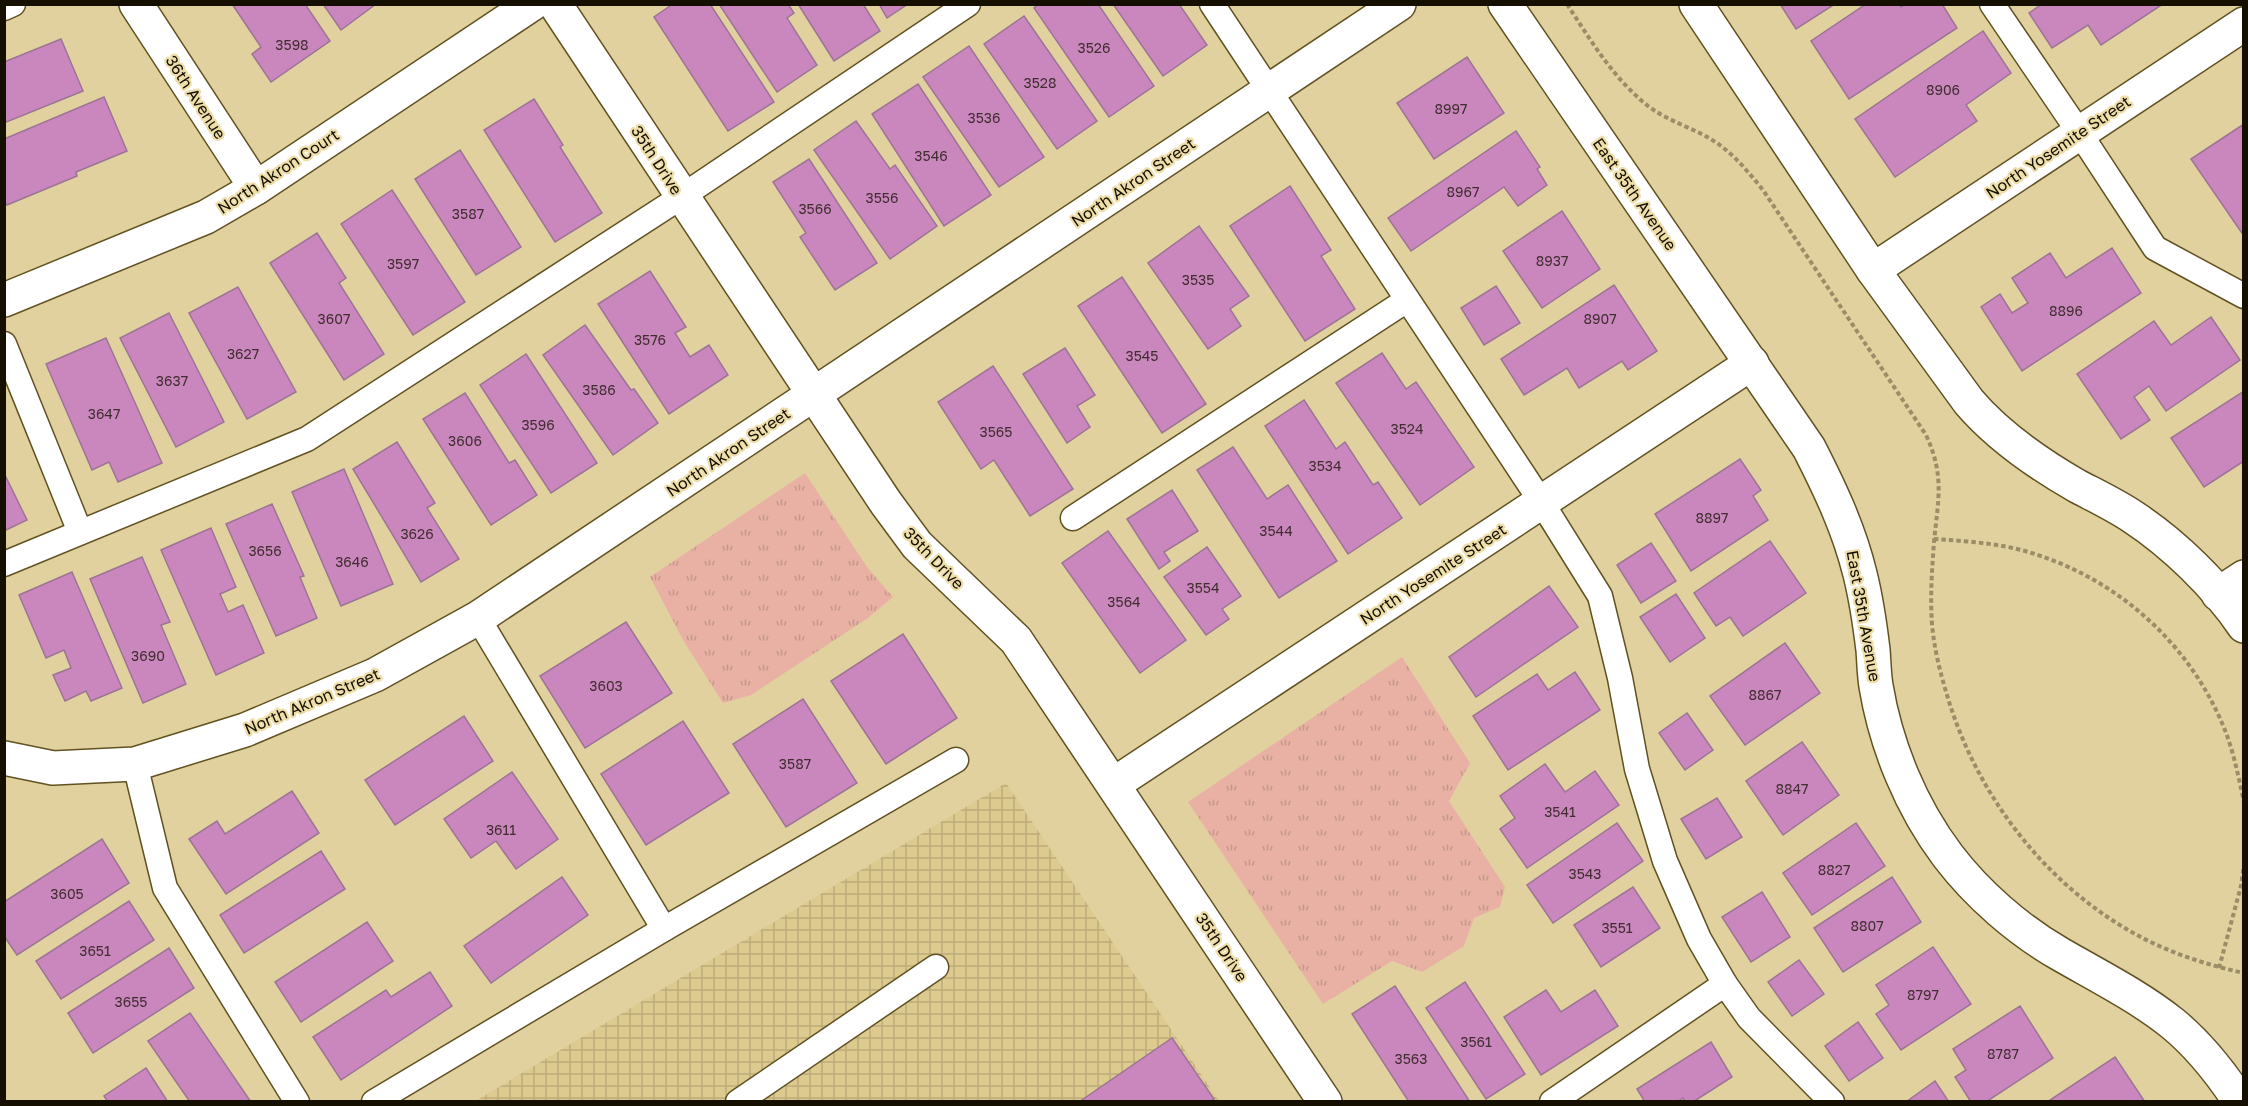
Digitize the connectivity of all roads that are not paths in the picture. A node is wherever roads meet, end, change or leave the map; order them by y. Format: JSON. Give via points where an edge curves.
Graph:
{"nodes":[{"id":1,"x":13,"y":4,"type":"edge"},
{"id":2,"x":136,"y":4,"type":"edge"},
{"id":3,"x":532,"y":4,"type":"edge"},
{"id":4,"x":555,"y":4,"type":"edge"},
{"id":5,"x":968,"y":4,"type":"edge"},
{"id":6,"x":1212,"y":4,"type":"edge"},
{"id":7,"x":1399,"y":4,"type":"edge"},
{"id":8,"x":1505,"y":4,"type":"edge"},
{"id":9,"x":1696,"y":4,"type":"edge"},
{"id":10,"x":1992,"y":4,"type":"edge"},
{"id":11,"x":4,"y":8,"type":"edge"},
{"id":12,"x":2244,"y":24,"type":"edge"},
{"id":13,"x":1270,"y":91,"type":"junction"},
{"id":14,"x":2079,"y":132,"type":"junction"},
{"id":15,"x":256,"y":188,"type":"junction"},
{"id":16,"x":681,"y":197,"type":"junction"},
{"id":17,"x":1873,"y":270,"type":"junction"},
{"id":18,"x":2244,"y":296,"type":"edge"},
{"id":19,"x":4,"y":300,"type":"edge"},
{"id":20,"x":1407,"y":300,"type":"junction"},
{"id":21,"x":4,"y":344,"type":"edge"},
{"id":22,"x":1752,"y":363,"type":"junction"},
{"id":23,"x":813,"y":396,"type":"junction"},
{"id":24,"x":1542,"y":503,"type":"junction"},
{"id":25,"x":1073,"y":519,"type":"dead end"},
{"id":26,"x":80,"y":532,"type":"junction"},
{"id":27,"x":4,"y":564,"type":"edge"},
{"id":28,"x":2231,"y":586,"type":"edge"},
{"id":29,"x":478,"y":618,"type":"junction"},
{"id":30,"x":2244,"y":626,"type":"edge"},
{"id":31,"x":4,"y":758,"type":"edge"},
{"id":32,"x":956,"y":760,"type":"dead end"},
{"id":33,"x":135,"y":764,"type":"junction"},
{"id":34,"x":1114,"y":784,"type":"junction"},
{"id":35,"x":664,"y":929,"type":"junction"},
{"id":36,"x":936,"y":967,"type":"dead end"},
{"id":37,"x":1725,"y":984,"type":"junction"},
{"id":38,"x":297,"y":1101,"type":"edge"},
{"id":39,"x":374,"y":1101,"type":"edge"},
{"id":40,"x":738,"y":1101,"type":"edge"},
{"id":41,"x":1325,"y":1101,"type":"edge"},
{"id":42,"x":1552,"y":1101,"type":"edge"},
{"id":43,"x":1832,"y":1101,"type":"edge"},
{"id":44,"x":2240,"y":1101,"type":"edge"}],
"edges":[{"from":1,"to":11,"type":"lane"},
{"from":2,"to":15,"type":"street","name":"36th Avenue"},
{"from":3,"to":15,"type":"street","name":"North Akron Court"},
{"from":4,"to":16,"type":"street","name":"35th Drive"},
{"from":5,"to":16,"type":"lane"},
{"from":6,"to":13,"type":"lane"},
{"from":7,"to":13,"type":"street","name":"North Akron Street"},
{"from":8,"to":22,"type":"street","name":"East 35th Avenue"},
{"from":9,"to":17,"type":"street"},
{"from":10,"to":14,"type":"lane"},
{"from":12,"to":14,"type":"street","name":"North Yosemite Street"},
{"from":13,"to":20,"type":"lane"},
{"from":13,"to":23,"type":"street","name":"North Akron Street"},
{"from":14,"to":17,"type":"street","name":"North Yosemite Street"},
{"from":14,"to":18,"type":"lane","via":[[2155,249]]},
{"from":15,"to":19,"type":"street","name":"North Akron Court","via":[[206,217]]},
{"from":16,"to":23,"type":"street","name":"35th Drive"},
{"from":16,"to":26,"type":"lane","via":[[307,439]]},
{"from":17,"to":28,"type":"street","via":[[1983,418],[2038,463],[2132,516]]},
{"from":20,"to":24,"type":"lane"},
{"from":20,"to":25,"type":"lane"},
{"from":21,"to":26,"type":"lane"},
{"from":22,"to":24,"type":"street","name":"North Yosemite Street"},
{"from":22,"to":44,"type":"street","name":"East 35th Avenue","via":[[1809,448],[1836,501],[1860,576],[1883,718],[1909,790],[1929,828],[1949,857],[2012,921],[2174,1024],[2204,1053]]},
{"from":23,"to":29,"type":"street","name":"North Akron Street"},
{"from":23,"to":34,"type":"street","name":"35th Drive","via":[[917,545],[1016,640]]},
{"from":24,"to":34,"type":"street","name":"North Yosemite Street"},
{"from":24,"to":37,"type":"lane","via":[[1600,596],[1637,769],[1665,861],[1699,939]]},
{"from":26,"to":27,"type":"lane"},
{"from":28,"to":30,"type":"street"},
{"from":29,"to":33,"type":"street","name":"North Akron Street","via":[[364,680],[245,730]]},
{"from":29,"to":35,"type":"lane"},
{"from":31,"to":33,"type":"street","name":"North Akron Street","via":[[53,768]]},
{"from":32,"to":35,"type":"lane"},
{"from":33,"to":38,"type":"lane","via":[[165,888]]},
{"from":34,"to":41,"type":"street","name":"35th Drive"},
{"from":35,"to":39,"type":"lane"},
{"from":36,"to":40,"type":"lane"},
{"from":37,"to":42,"type":"lane"},
{"from":37,"to":43,"type":"lane","via":[[1749,1018]]}]}
